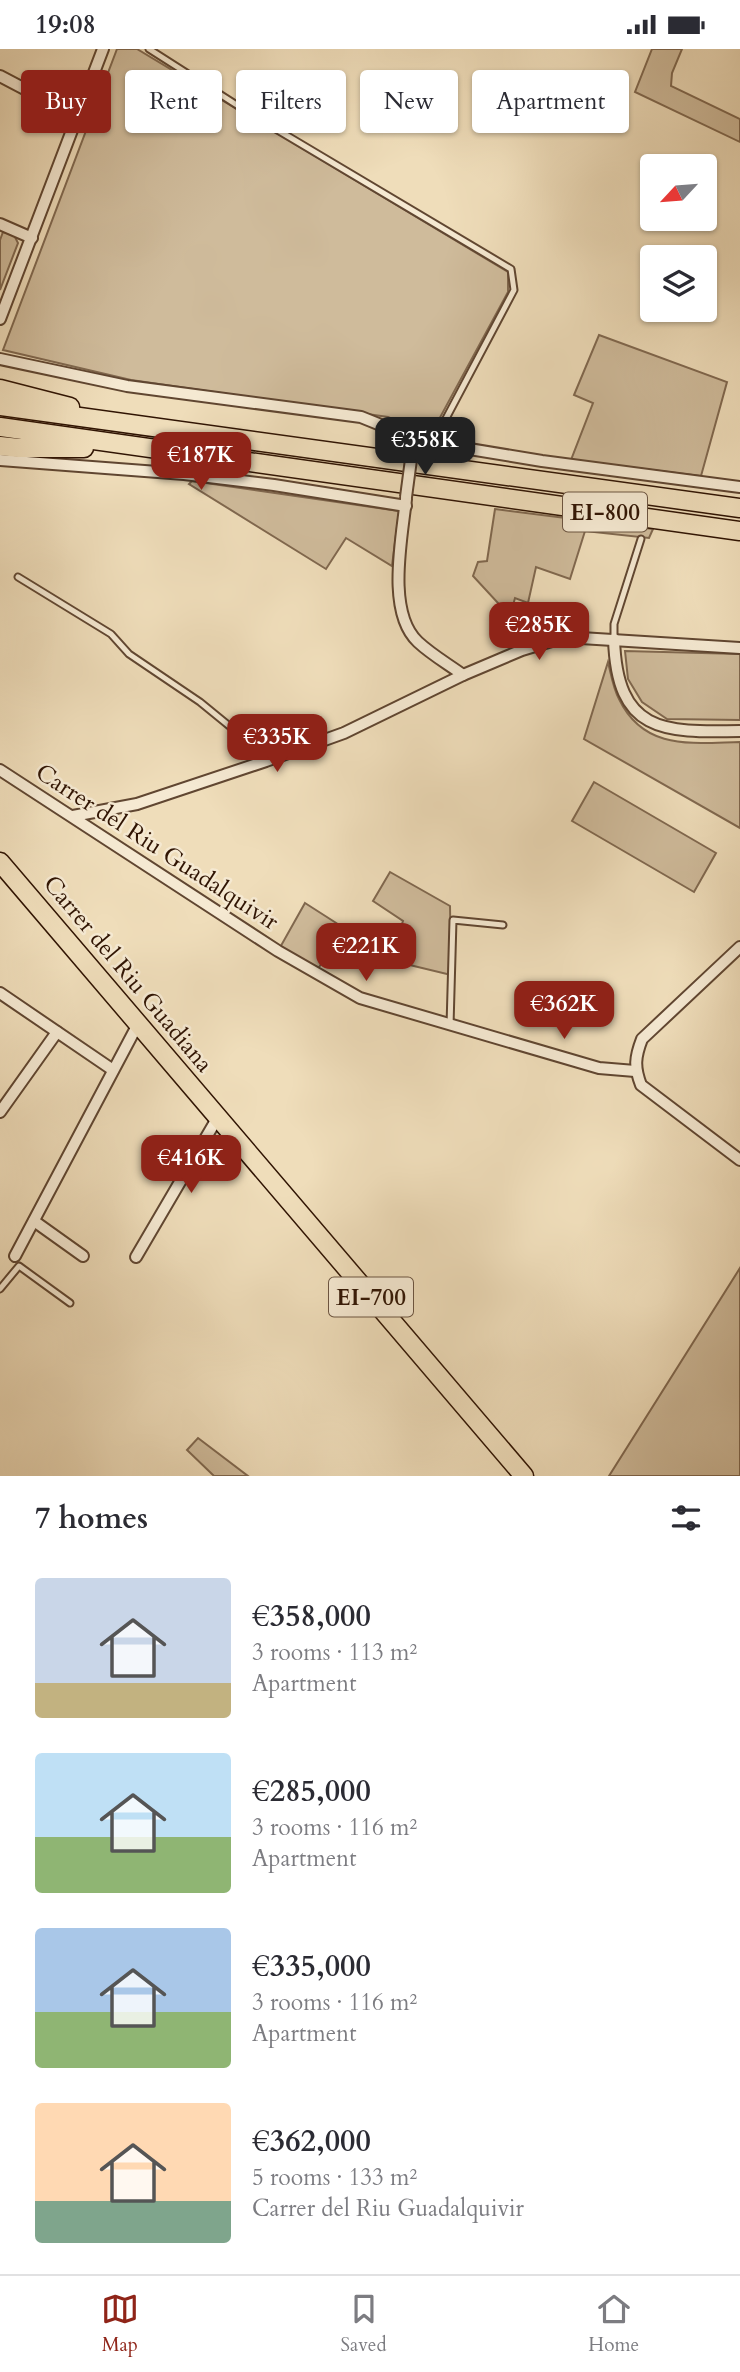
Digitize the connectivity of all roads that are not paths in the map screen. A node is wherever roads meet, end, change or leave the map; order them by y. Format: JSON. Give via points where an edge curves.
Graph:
{"nodes":[{"id":1,"x":103,"y":49,"type":"edge"},
{"id":2,"x":149,"y":49,"type":"edge"},
{"id":3,"x":95,"y":70,"type":"edge"},
{"id":4,"x":0,"y":76,"type":"edge"},
{"id":5,"x":21,"y":87,"type":"edge"},
{"id":6,"x":72,"y":133,"type":"edge"},
{"id":7,"x":0,"y":224,"type":"edge"},
{"id":8,"x":32,"y":238,"type":"junction"},
{"id":9,"x":0,"y":319,"type":"edge"},
{"id":10,"x":0,"y":359,"type":"edge"},
{"id":11,"x":0,"y":389,"type":"edge"},
{"id":12,"x":0,"y":407,"type":"edge"},
{"id":13,"x":123,"y":423,"type":"junction"},
{"id":14,"x":0,"y":427,"type":"edge"},
{"id":15,"x":413,"y":438,"type":"junction"},
{"id":16,"x":433,"y":443,"type":"junction"},
{"id":17,"x":0,"y":446,"type":"edge"},
{"id":18,"x":148,"y":448,"type":"junction"},
{"id":19,"x":0,"y":460,"type":"edge"},
{"id":20,"x":740,"y":487,"type":"edge"},
{"id":21,"x":406,"y":501,"type":"junction"},
{"id":22,"x":740,"y":508,"type":"edge"},
{"id":23,"x":740,"y":531,"type":"edge"},
{"id":24,"x":641,"y":538,"type":"dead end"},
{"id":25,"x":18,"y":577,"type":"dead end"},
{"id":26,"x":614,"y":639,"type":"junction"},
{"id":27,"x":740,"y":648,"type":"edge"},
{"id":28,"x":463,"y":675,"type":"junction"},
{"id":29,"x":740,"y":731,"type":"edge"},
{"id":30,"x":271,"y":760,"type":"junction"},
{"id":31,"x":0,"y":770,"type":"edge"},
{"id":32,"x":73,"y":816,"type":"junction"},
{"id":33,"x":0,"y":862,"type":"edge"},
{"id":34,"x":503,"y":925,"type":"dead end"},
{"id":35,"x":740,"y":947,"type":"edge"},
{"id":36,"x":0,"y":993,"type":"edge"},
{"id":37,"x":138,"y":1024,"type":"junction"},
{"id":38,"x":450,"y":1026,"type":"junction"},
{"id":39,"x":57,"y":1032,"type":"junction"},
{"id":40,"x":113,"y":1070,"type":"junction"},
{"id":41,"x":635,"y":1071,"type":"junction"},
{"id":42,"x":0,"y":1112,"type":"edge"},
{"id":43,"x":218,"y":1118,"type":"junction"},
{"id":44,"x":740,"y":1160,"type":"edge"},
{"id":45,"x":34,"y":1221,"type":"junction"},
{"id":46,"x":15,"y":1256,"type":"dead end"},
{"id":47,"x":83,"y":1256,"type":"dead end"},
{"id":48,"x":136,"y":1257,"type":"dead end"},
{"id":49,"x":0,"y":1289,"type":"edge"},
{"id":50,"x":70,"y":1303,"type":"dead end"},
{"id":51,"x":524,"y":1476,"type":"edge"}],
"edges":[{"from":1,"to":3,"type":"street"},
{"from":2,"to":16,"type":"lane","via":[[511,269],[514,290]]},
{"from":4,"to":5,"type":"street"},
{"from":6,"to":8,"type":"street"},
{"from":7,"to":8,"type":"street"},
{"from":8,"to":9,"type":"street"},
{"from":10,"to":15,"type":"street","via":[[127,386],[361,417]]},
{"from":11,"to":13,"type":"main road","number":"EI-800"},
{"from":12,"to":13,"type":"main road","number":"EI-800"},
{"from":13,"to":22,"type":"main road","number":"EI-800"},
{"from":14,"to":18,"type":"main road","number":"EI-800"},
{"from":15,"to":16,"type":"street"},
{"from":15,"to":21,"type":"street","bridge":true},
{"from":16,"to":20,"type":"street"},
{"from":17,"to":18,"type":"main road","number":"EI-800"},
{"from":18,"to":23,"type":"main road","number":"EI-800"},
{"from":19,"to":21,"type":"street","via":[[184,474]]},
{"from":21,"to":28,"type":"street","via":[[398,569],[408,629],[418,642]]},
{"from":24,"to":26,"type":"lane","via":[[614,624]]},
{"from":25,"to":30,"type":"lane","via":[[111,634],[129,654],[200,702]]},
{"from":26,"to":27,"type":"street"},
{"from":26,"to":28,"type":"street","via":[[565,637]]},
{"from":26,"to":29,"type":"street","via":[[620,683],[635,709],[650,721],[668,730]]},
{"from":28,"to":30,"type":"street","via":[[343,733]]},
{"from":30,"to":32,"type":"street","via":[[137,804]]},
{"from":31,"to":32,"type":"street","name":"Carrer del Riu Guadalquivir"},
{"from":32,"to":38,"type":"street","name":"Carrer del Riu Guadalquivir","via":[[278,951],[360,998]]},
{"from":33,"to":37,"type":"main road","name":"Carrer del Riu Guadiana","number":"EI-700"},
{"from":34,"to":38,"type":"lane","via":[[453,920]]},
{"from":35,"to":41,"type":"street","via":[[642,1039]]},
{"from":36,"to":39,"type":"street"},
{"from":37,"to":40,"type":"street"},
{"from":37,"to":43,"type":"main road","name":"Carrer del Riu Guadiana","number":"EI-700"},
{"from":38,"to":41,"type":"street","name":"Carrer del Riu Guadalquivir","via":[[599,1068]]},
{"from":39,"to":40,"type":"street"},
{"from":39,"to":42,"type":"street"},
{"from":40,"to":45,"type":"street"},
{"from":41,"to":44,"type":"street","via":[[650,1094]]},
{"from":43,"to":48,"type":"street"},
{"from":43,"to":51,"type":"main road","number":"EI-700"},
{"from":45,"to":46,"type":"street"},
{"from":45,"to":47,"type":"street"},
{"from":49,"to":50,"type":"lane","via":[[19,1266]]}]}
